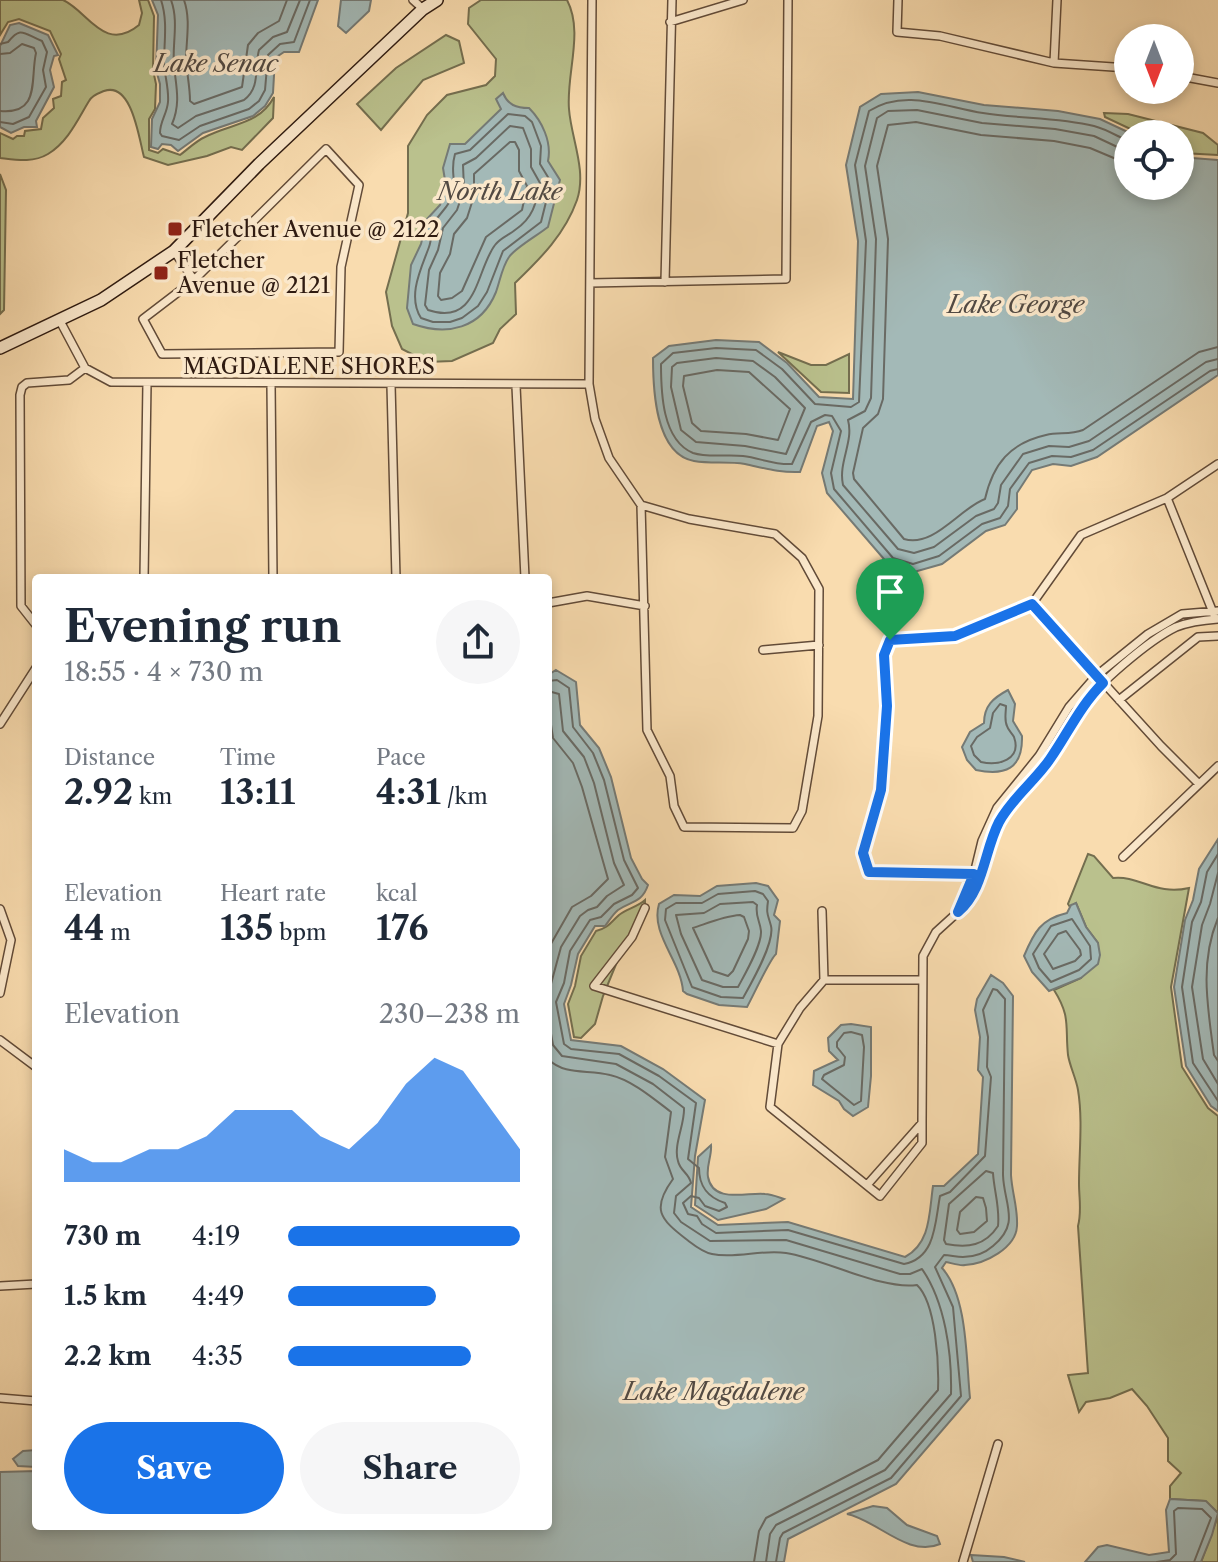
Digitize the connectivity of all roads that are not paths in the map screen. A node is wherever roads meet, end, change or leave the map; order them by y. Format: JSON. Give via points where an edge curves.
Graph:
{"nodes":[{"id":1,"x":413,"y":0,"type":"edge"},
{"id":2,"x":437,"y":0,"type":"edge"},
{"id":3,"x":592,"y":0,"type":"edge"},
{"id":4,"x":672,"y":0,"type":"edge"},
{"id":5,"x":743,"y":0,"type":"edge"},
{"id":6,"x":788,"y":0,"type":"edge"},
{"id":7,"x":898,"y":0,"type":"edge"},
{"id":8,"x":1057,"y":0,"type":"edge"},
{"id":9,"x":423,"y":9,"type":"junction"},
{"id":10,"x":670,"y":22,"type":"junction"},
{"id":11,"x":1054,"y":63,"type":"junction"},
{"id":12,"x":1114,"y":67,"type":"edge"},
{"id":13,"x":1194,"y":79,"type":"edge"},
{"id":14,"x":1218,"y":83,"type":"edge"},
{"id":15,"x":174,"y":251,"type":"junction"},
{"id":16,"x":194,"y":280,"type":"junction"},
{"id":17,"x":665,"y":282,"type":"junction"},
{"id":18,"x":590,"y":283,"type":"junction"},
{"id":19,"x":60,"y":321,"type":"junction"},
{"id":20,"x":0,"y":348,"type":"edge"},
{"id":21,"x":85,"y":368,"type":"junction"},
{"id":22,"x":147,"y":383,"type":"junction"},
{"id":23,"x":271,"y":384,"type":"junction"},
{"id":24,"x":589,"y":384,"type":"junction"},
{"id":25,"x":391,"y":385,"type":"junction"},
{"id":26,"x":516,"y":386,"type":"junction"},
{"id":27,"x":1218,"y":464,"type":"edge"},
{"id":28,"x":1167,"y":498,"type":"junction"},
{"id":29,"x":641,"y":505,"type":"junction"},
{"id":30,"x":144,"y":574,"type":"edge"},
{"id":31,"x":273,"y":574,"type":"edge"},
{"id":32,"x":396,"y":574,"type":"edge"},
{"id":33,"x":525,"y":574,"type":"edge"},
{"id":34,"x":552,"y":602,"type":"edge"},
{"id":35,"x":1032,"y":604,"type":"junction"},
{"id":36,"x":645,"y":606,"type":"junction"},
{"id":37,"x":1216,"y":615,"type":"edge"},
{"id":38,"x":32,"y":620,"type":"edge"},
{"id":39,"x":1218,"y":636,"type":"edge"},
{"id":40,"x":819,"y":645,"type":"junction"},
{"id":41,"x":763,"y":650,"type":"dead end"},
{"id":42,"x":32,"y":674,"type":"edge"},
{"id":43,"x":1096,"y":676,"type":"junction"},
{"id":44,"x":1103,"y":683,"type":"junction"},
{"id":45,"x":1119,"y":700,"type":"junction"},
{"id":46,"x":0,"y":724,"type":"edge"},
{"id":47,"x":1218,"y":766,"type":"edge"},
{"id":48,"x":1199,"y":784,"type":"junction"},
{"id":49,"x":1123,"y":857,"type":"dead end"},
{"id":50,"x":977,"y":875,"type":"junction"},
{"id":51,"x":645,"y":908,"type":"dead end"},
{"id":52,"x":0,"y":909,"type":"edge"},
{"id":53,"x":822,"y":911,"type":"dead end"},
{"id":54,"x":824,"y":980,"type":"junction"},
{"id":55,"x":921,"y":980,"type":"junction"},
{"id":56,"x":0,"y":993,"type":"edge"},
{"id":57,"x":0,"y":1040,"type":"edge"},
{"id":58,"x":778,"y":1044,"type":"junction"},
{"id":59,"x":32,"y":1064,"type":"edge"},
{"id":60,"x":922,"y":1123,"type":"junction"},
{"id":61,"x":867,"y":1185,"type":"junction"},
{"id":62,"x":32,"y":1284,"type":"edge"},
{"id":63,"x":0,"y":1286,"type":"edge"},
{"id":64,"x":0,"y":1398,"type":"edge"},
{"id":65,"x":32,"y":1401,"type":"edge"},
{"id":66,"x":998,"y":1444,"type":"dead end"},
{"id":67,"x":963,"y":1562,"type":"edge"}],
"edges":[{"from":1,"to":9,"type":"street"},
{"from":2,"to":9,"type":"main road"},
{"from":3,"to":18,"type":"street"},
{"from":4,"to":10,"type":"street"},
{"from":5,"to":10,"type":"street"},
{"from":6,"to":17,"type":"street","via":[[786,279]]},
{"from":7,"to":11,"type":"street","via":[[897,32],[940,36]]},
{"from":8,"to":11,"type":"street"},
{"from":9,"to":15,"type":"main road"},
{"from":10,"to":17,"type":"street"},
{"from":11,"to":12,"type":"street"},
{"from":13,"to":14,"type":"street"},
{"from":15,"to":16,"type":"street"},
{"from":15,"to":19,"type":"main road"},
{"from":16,"to":16,"type":"street","via":[[143,319],[162,354],[339,352],[341,267],[359,185],[326,149]]},
{"from":17,"to":18,"type":"street"},
{"from":18,"to":24,"type":"street"},
{"from":19,"to":20,"type":"main road"},
{"from":19,"to":21,"type":"street"},
{"from":21,"to":22,"type":"street","name":"MAGDALENE SHORES","via":[[111,382]]},
{"from":21,"to":38,"type":"street","via":[[69,380],[27,383],[20,395],[21,606]]},
{"from":22,"to":23,"type":"street","name":"MAGDALENE SHORES"},
{"from":22,"to":30,"type":"street"},
{"from":23,"to":25,"type":"street","name":"MAGDALENE SHORES"},
{"from":23,"to":31,"type":"street"},
{"from":24,"to":26,"type":"street","name":"MAGDALENE SHORES"},
{"from":24,"to":29,"type":"street","via":[[609,458]]},
{"from":25,"to":26,"type":"street","name":"MAGDALENE SHORES"},
{"from":25,"to":32,"type":"street"},
{"from":26,"to":33,"type":"street"},
{"from":27,"to":28,"type":"street"},
{"from":28,"to":35,"type":"street","via":[[1081,535]]},
{"from":28,"to":37,"type":"street"},
{"from":29,"to":36,"type":"street"},
{"from":29,"to":40,"type":"street","via":[[775,534],[802,558],[819,589]]},
{"from":34,"to":36,"type":"street","via":[[587,596]]},
{"from":35,"to":43,"type":"street"},
{"from":35,"to":50,"type":"street","via":[[955,636],[890,640],[884,655],[887,706],[881,790],[863,853],[869,872]]},
{"from":36,"to":40,"type":"street","via":[[647,730],[670,776],[674,806],[684,827],[793,828],[802,811],[818,716]]},
{"from":37,"to":43,"type":"street","via":[[1193,611],[1173,618]]},
{"from":37,"to":44,"type":"street","via":[[1175,628]]},
{"from":39,"to":45,"type":"street","via":[[1198,637]]},
{"from":40,"to":41,"type":"street"},
{"from":42,"to":46,"type":"street"},
{"from":43,"to":44,"type":"street"},
{"from":43,"to":50,"type":"street","via":[[997,808],[982,841]]},
{"from":44,"to":45,"type":"street"},
{"from":44,"to":50,"type":"street","via":[[1005,812]]},
{"from":45,"to":48,"type":"street"},
{"from":47,"to":48,"type":"street"},
{"from":48,"to":49,"type":"street"},
{"from":50,"to":55,"type":"street","via":[[967,904],[936,932],[923,956]]},
{"from":51,"to":58,"type":"street","via":[[632,937],[594,986]]},
{"from":52,"to":56,"type":"street","via":[[11,940]]},
{"from":53,"to":54,"type":"street"},
{"from":54,"to":55,"type":"street"},
{"from":54,"to":58,"type":"street"},
{"from":55,"to":60,"type":"street"},
{"from":57,"to":59,"type":"street"},
{"from":58,"to":61,"type":"street","via":[[770,1107]]},
{"from":60,"to":61,"type":"street"},
{"from":60,"to":61,"type":"street","via":[[922,1143],[880,1196]]},
{"from":62,"to":63,"type":"street"},
{"from":64,"to":65,"type":"street"},
{"from":66,"to":67,"type":"street"}]}
